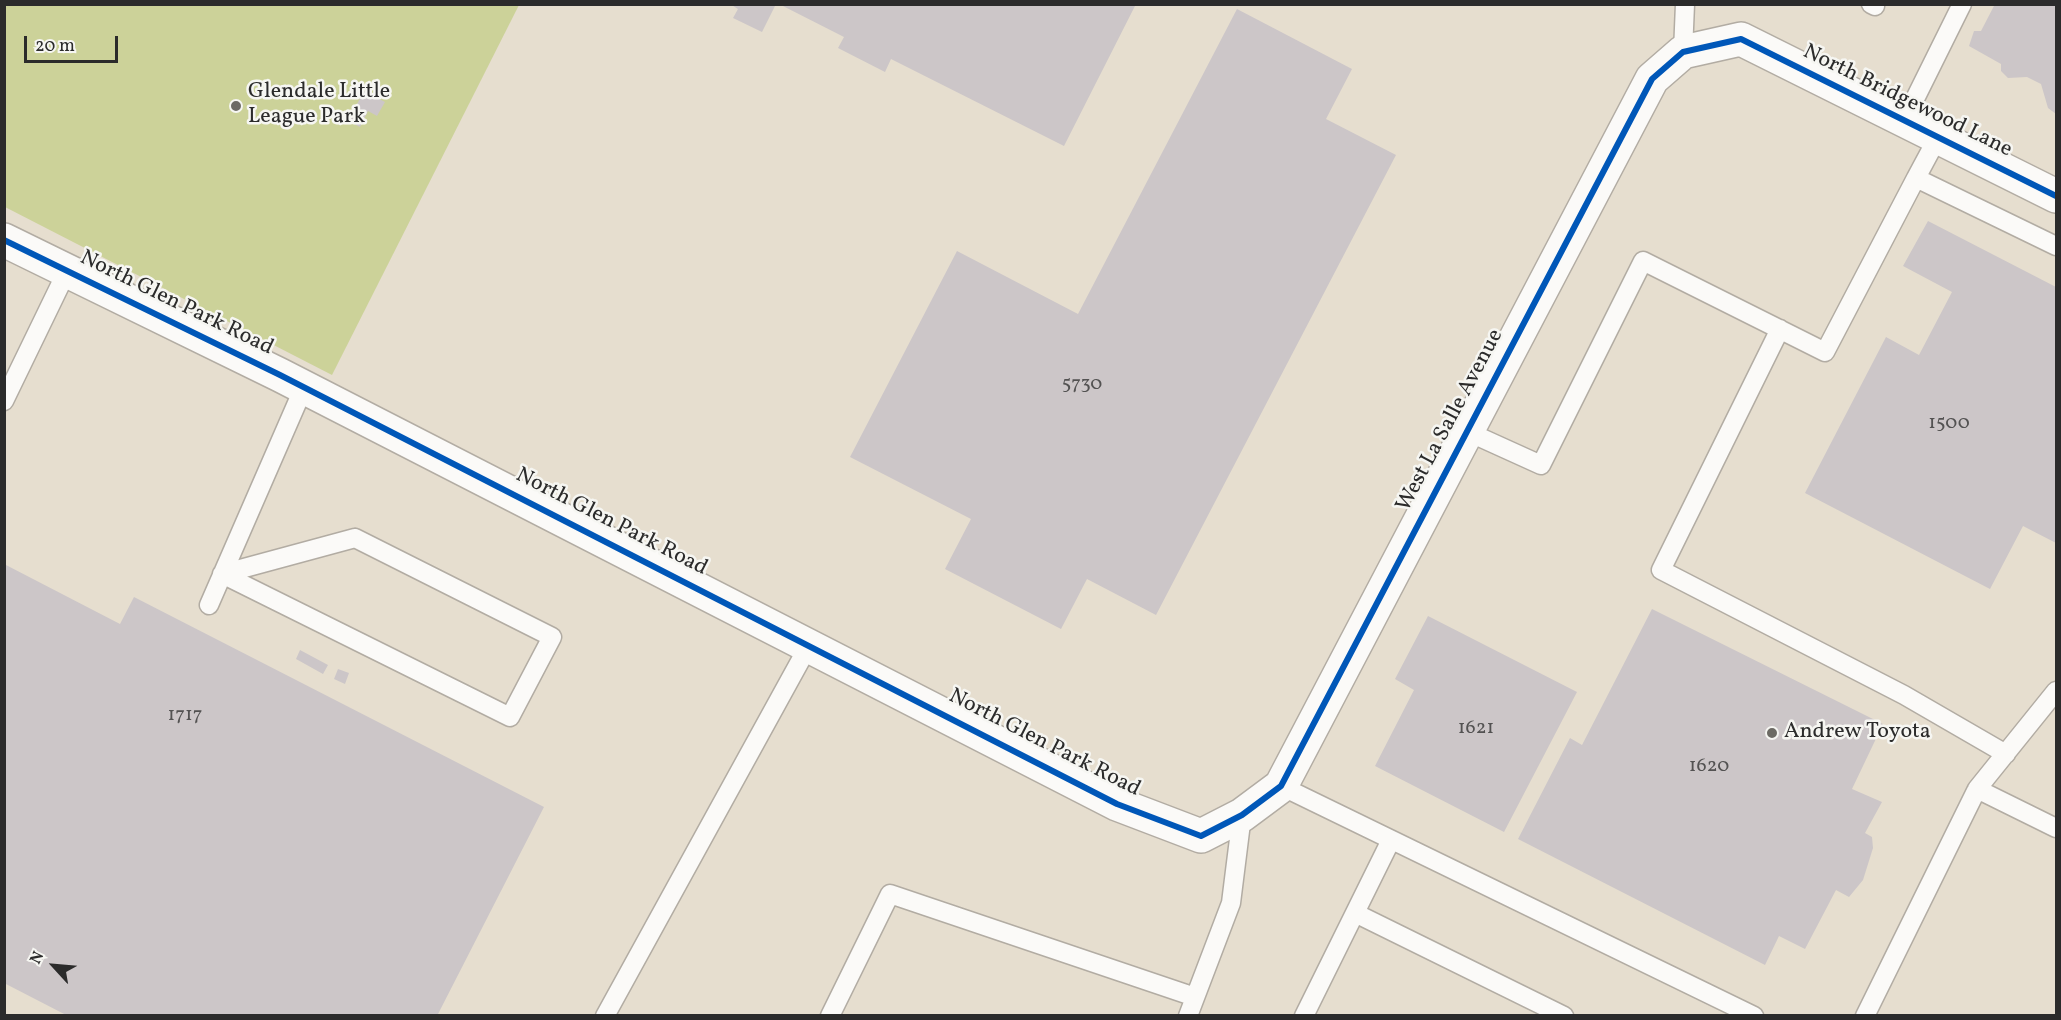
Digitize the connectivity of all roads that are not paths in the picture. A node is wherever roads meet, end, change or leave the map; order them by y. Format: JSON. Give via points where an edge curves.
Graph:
{"nodes":[{"id":1,"x":1685,"y":4,"type":"edge"},
{"id":2,"x":1962,"y":4,"type":"edge"},
{"id":3,"x":1741,"y":39,"type":"joint"},
{"id":4,"x":1683,"y":52,"type":"junction"},
{"id":5,"x":1904,"y":121,"type":"junction"},
{"id":6,"x":1938,"y":137,"type":"junction"},
{"id":7,"x":1916,"y":178,"type":"junction"},
{"id":8,"x":2056,"y":196,"type":"edge"},
{"id":9,"x":4,"y":240,"type":"edge"},
{"id":10,"x":2056,"y":246,"type":"edge"},
{"id":11,"x":68,"y":271,"type":"junction"},
{"id":12,"x":1780,"y":329,"type":"junction"},
{"id":13,"x":304,"y":387,"type":"junction"},
{"id":14,"x":4,"y":401,"type":"edge"},
{"id":15,"x":1467,"y":431,"type":"junction"},
{"id":16,"x":222,"y":574,"type":"junction"},
{"id":17,"x":209,"y":605,"type":"dead end"},
{"id":18,"x":809,"y":645,"type":"junction"},
{"id":19,"x":2056,"y":691,"type":"edge"},
{"id":20,"x":2006,"y":754,"type":"junction"},
{"id":21,"x":1281,"y":786,"type":"junction"},
{"id":22,"x":1977,"y":789,"type":"junction"},
{"id":23,"x":1242,"y":815,"type":"junction"},
{"id":24,"x":2056,"y":828,"type":"edge"},
{"id":25,"x":1201,"y":836,"type":"joint"},
{"id":26,"x":1390,"y":840,"type":"junction"},
{"id":27,"x":1355,"y":913,"type":"junction"},
{"id":28,"x":1195,"y":997,"type":"junction"},
{"id":29,"x":605,"y":1016,"type":"edge"},
{"id":30,"x":830,"y":1016,"type":"edge"},
{"id":31,"x":1188,"y":1016,"type":"edge"},
{"id":32,"x":1304,"y":1016,"type":"edge"},
{"id":33,"x":1564,"y":1016,"type":"edge"},
{"id":34,"x":1754,"y":1016,"type":"edge"},
{"id":35,"x":1865,"y":1016,"type":"edge"}],
"edges":[{"from":1,"to":4,"type":"lane"},
{"from":2,"to":5,"type":"lane"},
{"from":3,"to":4,"type":"street","name":"West La Salle Avenue"},
{"from":3,"to":5,"type":"street","name":"North Bridgewood Lane"},
{"from":4,"to":15,"type":"street","name":"West La Salle Avenue","via":[[1652,79]]},
{"from":5,"to":6,"type":"street","name":"North Bridgewood Lane"},
{"from":6,"to":7,"type":"lane"},
{"from":6,"to":8,"type":"street","name":"North Bridgewood Lane"},
{"from":7,"to":10,"type":"lane"},
{"from":7,"to":12,"type":"lane","via":[[1825,352]]},
{"from":9,"to":11,"type":"street","name":"North Glen Park Road"},
{"from":11,"to":13,"type":"street","name":"North Glen Park Road"},
{"from":11,"to":14,"type":"lane"},
{"from":12,"to":15,"type":"lane","via":[[1643,261],[1541,465]]},
{"from":12,"to":20,"type":"lane","via":[[1661,570],[1904,695]]},
{"from":13,"to":16,"type":"lane"},
{"from":13,"to":18,"type":"street","name":"North Glen Park Road"},
{"from":15,"to":21,"type":"street","name":"West La Salle Avenue"},
{"from":16,"to":16,"type":"lane","via":[[510,717],[552,637],[355,538]]},
{"from":16,"to":17,"type":"lane"},
{"from":18,"to":25,"type":"street","name":"North Glen Park Road","via":[[1117,804]]},
{"from":18,"to":29,"type":"lane"},
{"from":19,"to":20,"type":"lane"},
{"from":20,"to":22,"type":"lane"},
{"from":21,"to":23,"type":"street","name":"West La Salle Avenue"},
{"from":21,"to":26,"type":"lane"},
{"from":22,"to":24,"type":"lane"},
{"from":22,"to":35,"type":"lane"},
{"from":23,"to":25,"type":"street","name":"West La Salle Avenue"},
{"from":23,"to":28,"type":"lane","via":[[1231,903]]},
{"from":26,"to":27,"type":"lane"},
{"from":26,"to":34,"type":"lane"},
{"from":27,"to":32,"type":"lane"},
{"from":27,"to":33,"type":"lane"},
{"from":28,"to":30,"type":"lane","via":[[890,894]]},
{"from":28,"to":31,"type":"lane"}]}
